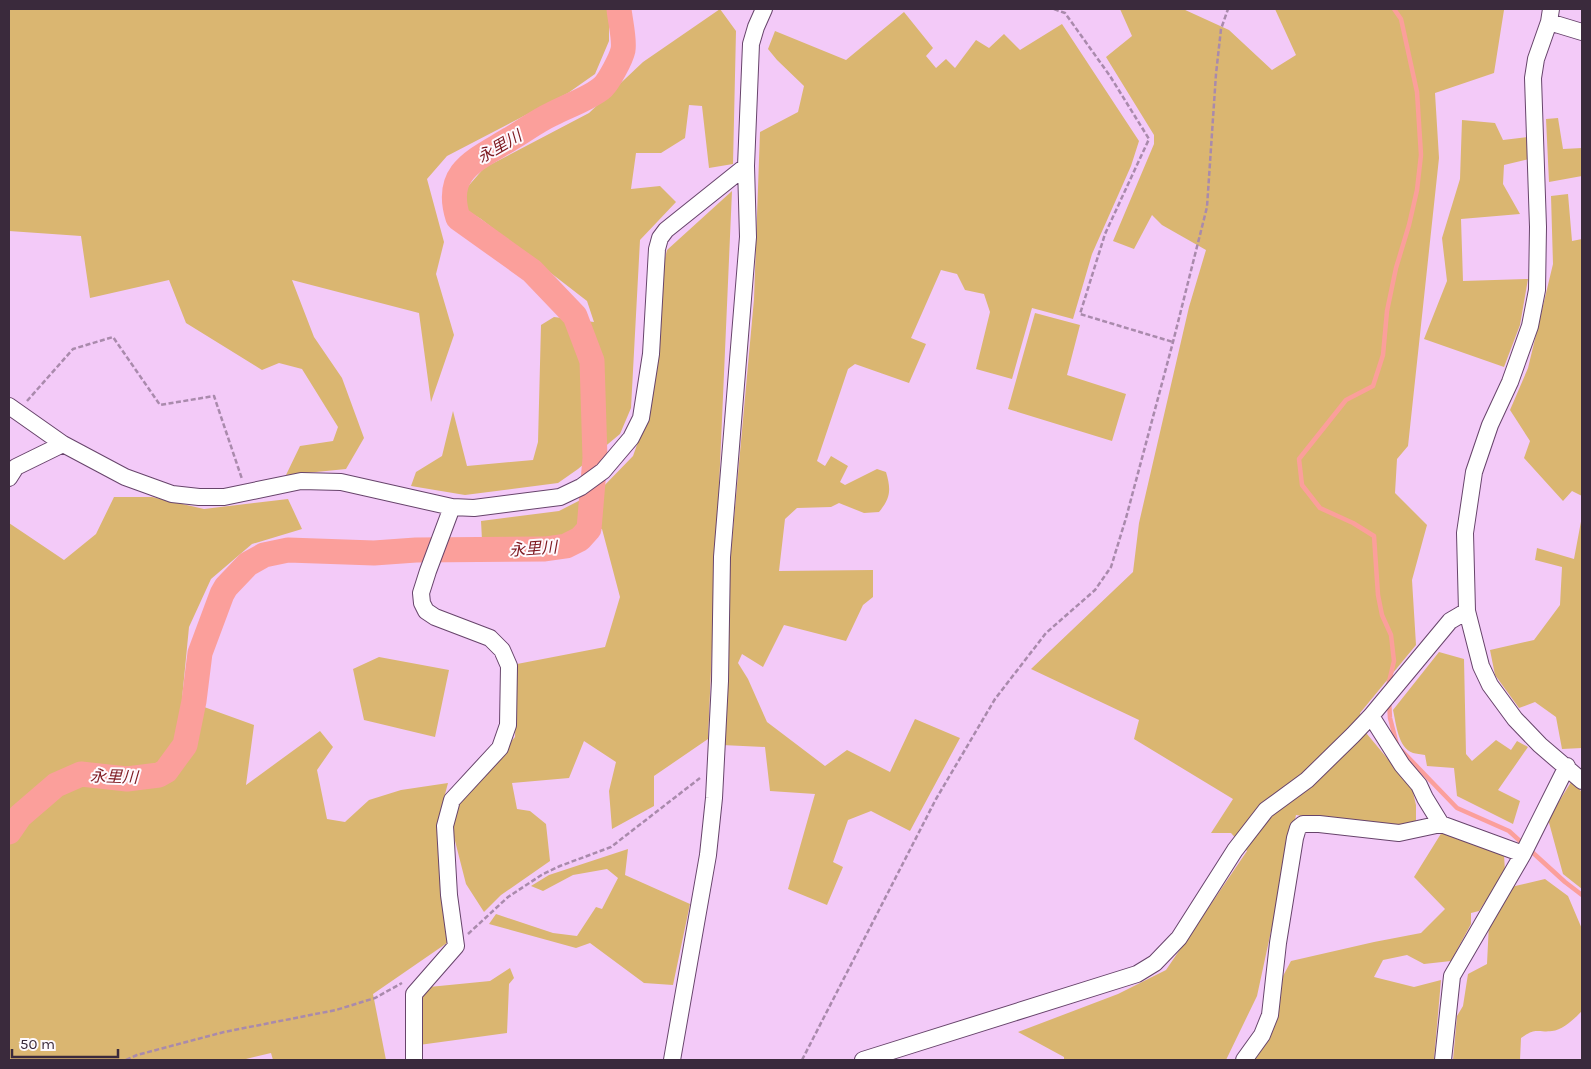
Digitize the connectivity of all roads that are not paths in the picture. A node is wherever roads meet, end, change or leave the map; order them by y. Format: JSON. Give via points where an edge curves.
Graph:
{"nodes":[{"id":1,"x":764,"y":9,"type":"edge"},
{"id":2,"x":1550,"y":15,"type":"edge"},
{"id":3,"x":1582,"y":32,"type":"edge"},
{"id":4,"x":746,"y":166,"type":"junction"},
{"id":5,"x":13,"y":409,"type":"edge"},
{"id":6,"x":63,"y":444,"type":"junction"},
{"id":7,"x":9,"y":478,"type":"edge"},
{"id":8,"x":449,"y":514,"type":"junction"},
{"id":9,"x":1467,"y":611,"type":"junction"},
{"id":10,"x":1371,"y":716,"type":"junction"},
{"id":11,"x":1567,"y":766,"type":"junction"},
{"id":12,"x":1582,"y":781,"type":"edge"},
{"id":13,"x":1441,"y":824,"type":"junction"},
{"id":14,"x":1526,"y":848,"type":"junction"},
{"id":15,"x":414,"y":1060,"type":"edge"},
{"id":16,"x":672,"y":1060,"type":"edge"},
{"id":17,"x":863,"y":1060,"type":"edge"},
{"id":18,"x":1244,"y":1060,"type":"edge"},
{"id":19,"x":1443,"y":1060,"type":"edge"}],
"edges":[{"from":1,"to":4,"type":"street","via":[[751,44]]},
{"from":2,"to":3,"type":"street"},
{"from":2,"to":9,"type":"street","via":[[1536,59],[1534,78],[1537,290],[1530,326],[1474,472],[1464,533]]},
{"from":4,"to":8,"type":"street","via":[[660,238],[651,354],[641,418],[631,438],[603,471],[560,497]]},
{"from":4,"to":16,"type":"street","via":[[748,237],[722,557],[717,768],[708,855]]},
{"from":5,"to":6,"type":"street"},
{"from":6,"to":7,"type":"street","via":[[16,467]]},
{"from":6,"to":8,"type":"street","via":[[125,478],[172,494],[224,498],[301,481],[341,482]]},
{"from":8,"to":15,"type":"street","via":[[421,593],[422,603],[434,617],[490,638],[502,650],[509,666],[508,725],[500,748],[452,800],[446,826],[449,895],[456,946],[414,994]]},
{"from":9,"to":10,"type":"street","via":[[1450,621]]},
{"from":9,"to":11,"type":"street","via":[[1481,666],[1490,686],[1515,719]]},
{"from":10,"to":13,"type":"street","via":[[1419,785]]},
{"from":10,"to":17,"type":"street","via":[[1307,780],[1266,810],[1235,850],[1179,938],[1155,963],[1137,974]]},
{"from":11,"to":12,"type":"street"},
{"from":11,"to":14,"type":"street"},
{"from":13,"to":14,"type":"street"},
{"from":13,"to":18,"type":"street","via":[[1399,833],[1319,824],[1303,824],[1298,828],[1278,943],[1270,1014],[1262,1035]]},
{"from":14,"to":19,"type":"street","via":[[1452,976]]}]}
